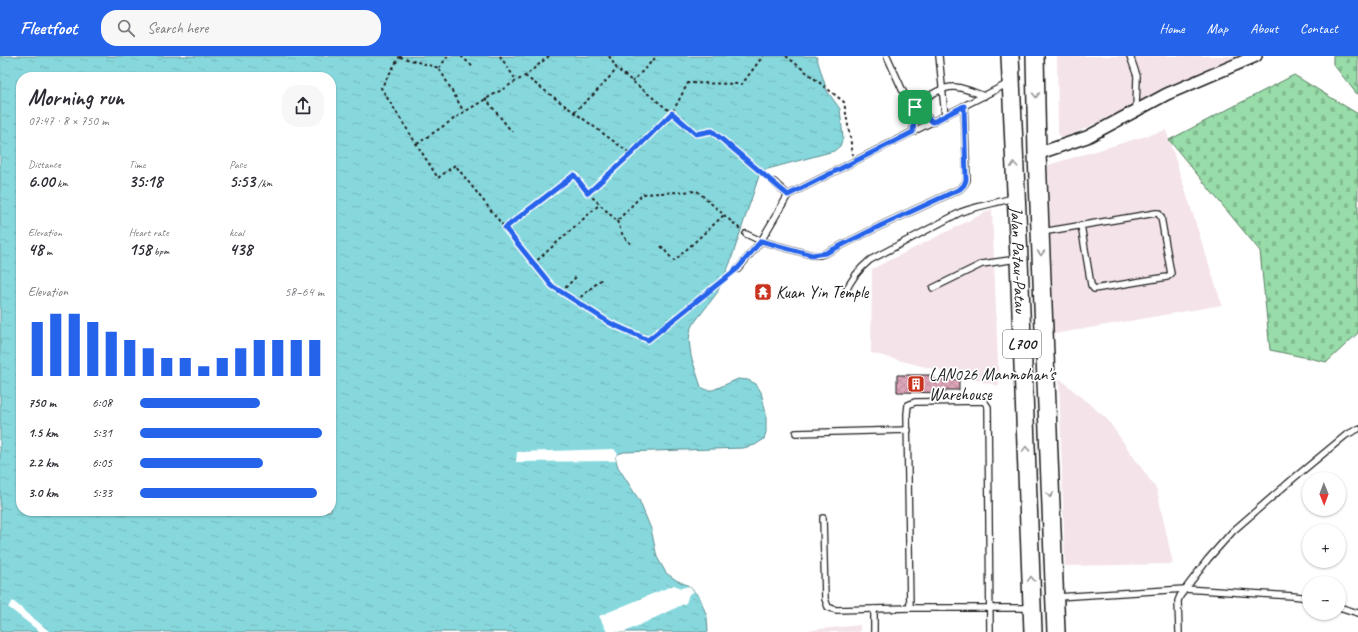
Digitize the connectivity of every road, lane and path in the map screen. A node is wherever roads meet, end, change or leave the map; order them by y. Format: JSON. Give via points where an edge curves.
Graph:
{"nodes":[{"id":1,"x":400,"y":56,"type":"edge"},
{"id":2,"x":448,"y":56,"type":"edge"},
{"id":3,"x":461,"y":56,"type":"edge"},
{"id":4,"x":500,"y":56,"type":"edge"},
{"id":5,"x":548,"y":56,"type":"edge"},
{"id":6,"x":609,"y":56,"type":"edge"},
{"id":7,"x":657,"y":56,"type":"edge"},
{"id":8,"x":763,"y":56,"type":"edge"},
{"id":9,"x":786,"y":56,"type":"edge"},
{"id":10,"x":887,"y":56,"type":"edge"},
{"id":11,"x":939,"y":56,"type":"edge"},
{"id":12,"x":1010,"y":56,"type":"edge"},
{"id":13,"x":1035,"y":56,"type":"edge"},
{"id":14,"x":1130,"y":56,"type":"edge"},
{"id":15,"x":1256,"y":56,"type":"edge"},
{"id":16,"x":439,"y":68,"type":"junction"},
{"id":17,"x":474,"y":68,"type":"dead end"},
{"id":18,"x":617,"y":69,"type":"junction"},
{"id":19,"x":525,"y":76,"type":"junction"},
{"id":20,"x":516,"y":80,"type":"junction"},
{"id":21,"x":632,"y":82,"type":"junction"},
{"id":22,"x":1010,"y":83,"type":"junction"},
{"id":23,"x":942,"y":89,"type":"junction"},
{"id":24,"x":984,"y":96,"type":"junction"},
{"id":25,"x":485,"y":98,"type":"junction"},
{"id":26,"x":964,"y":106,"type":"junction"},
{"id":27,"x":915,"y":107,"type":"junction"},
{"id":28,"x":1136,"y":110,"type":"junction"},
{"id":29,"x":464,"y":112,"type":"junction"},
{"id":30,"x":574,"y":112,"type":"junction"},
{"id":31,"x":672,"y":113,"type":"junction"},
{"id":32,"x":945,"y":116,"type":"junction"},
{"id":33,"x":933,"y":122,"type":"junction"},
{"id":34,"x":512,"y":132,"type":"dead end"},
{"id":35,"x":913,"y":132,"type":"junction"},
{"id":36,"x":417,"y":144,"type":"junction"},
{"id":37,"x":631,"y":154,"type":"junction"},
{"id":38,"x":1037,"y":154,"type":"junction"},
{"id":39,"x":854,"y":162,"type":"junction"},
{"id":40,"x":774,"y":182,"type":"joint"},
{"id":41,"x":588,"y":193,"type":"junction"},
{"id":42,"x":788,"y":195,"type":"junction"},
{"id":43,"x":1016,"y":197,"type":"junction"},
{"id":44,"x":600,"y":204,"type":"junction"},
{"id":45,"x":724,"y":215,"type":"junction"},
{"id":46,"x":617,"y":221,"type":"junction"},
{"id":47,"x":1081,"y":225,"type":"junction"},
{"id":48,"x":505,"y":228,"type":"junction"},
{"id":49,"x":1040,"y":232,"type":"junction"},
{"id":50,"x":746,"y":234,"type":"joint"},
{"id":51,"x":761,"y":241,"type":"junction"},
{"id":52,"x":632,"y":245,"type":"dead end"},
{"id":53,"x":661,"y":246,"type":"dead end"},
{"id":54,"x":1019,"y":259,"type":"junction"},
{"id":55,"x":533,"y":264,"type":"junction"},
{"id":56,"x":738,"y":268,"type":"joint"},
{"id":57,"x":577,"y":276,"type":"dead end"},
{"id":58,"x":603,"y":278,"type":"dead end"},
{"id":59,"x":933,"y":288,"type":"dead end"},
{"id":60,"x":561,"y":292,"type":"junction"},
{"id":61,"x":845,"y":293,"type":"dead end"},
{"id":62,"x":576,"y":301,"type":"junction"},
{"id":63,"x":1358,"y":429,"type":"edge"},
{"id":64,"x":908,"y":430,"type":"junction"},
{"id":65,"x":796,"y":433,"type":"dead end"},
{"id":66,"x":823,"y":518,"type":"dead end"},
{"id":67,"x":1185,"y":590,"type":"junction"},
{"id":68,"x":1055,"y":597,"type":"junction"},
{"id":69,"x":1302,"y":597,"type":"edge"},
{"id":70,"x":910,"y":608,"type":"junction"},
{"id":71,"x":989,"y":608,"type":"junction"},
{"id":72,"x":1032,"y":608,"type":"junction"},
{"id":73,"x":874,"y":609,"type":"junction"},
{"id":74,"x":1346,"y":609,"type":"edge"},
{"id":75,"x":1358,"y":613,"type":"edge"},
{"id":76,"x":874,"y":632,"type":"edge"},
{"id":77,"x":990,"y":632,"type":"edge"},
{"id":78,"x":1033,"y":632,"type":"edge"},
{"id":79,"x":1056,"y":632,"type":"edge"},
{"id":80,"x":1179,"y":632,"type":"edge"}],
"edges":[{"from":1,"to":16,"type":"path"},
{"from":1,"to":36,"type":"path","via":[[381,88]]},
{"from":2,"to":16,"type":"path"},
{"from":3,"to":17,"type":"path"},
{"from":4,"to":20,"type":"path"},
{"from":5,"to":19,"type":"path"},
{"from":6,"to":18,"type":"path"},
{"from":7,"to":21,"type":"path"},
{"from":8,"to":31,"type":"path","via":[[742,84],[688,83]]},
{"from":9,"to":39,"type":"path","via":[[844,102]]},
{"from":10,"to":27,"type":"lane","via":[[903,94]]},
{"from":11,"to":23,"type":"lane"},
{"from":12,"to":22,"type":"main road","name":"Jalan Patau-Patau","number":"L700"},
{"from":13,"to":38,"type":"main road","name":"Jalan Patau-Patau","number":"L700","one_way":true},
{"from":14,"to":28,"type":"lane","via":[[1137,76]]},
{"from":15,"to":28,"type":"street"},
{"from":16,"to":29,"type":"path"},
{"from":18,"to":21,"type":"path"},
{"from":18,"to":30,"type":"path"},
{"from":19,"to":20,"type":"path"},
{"from":19,"to":30,"type":"path"},
{"from":20,"to":25,"type":"path"},
{"from":21,"to":31,"type":"path"},
{"from":22,"to":24,"type":"lane"},
{"from":43,"to":22,"type":"main road","name":"Jalan Patau-Patau","number":"L700","one_way":true},
{"from":23,"to":24,"type":"lane","via":[[954,87]]},
{"from":23,"to":27,"type":"lane"},
{"from":23,"to":32,"type":"lane"},
{"from":24,"to":26,"type":"lane"},
{"from":25,"to":29,"type":"path"},
{"from":25,"to":34,"type":"path"},
{"from":26,"to":32,"type":"lane"},
{"from":26,"to":51,"type":"lane","via":[[966,180],[960,189],[826,253],[812,255]]},
{"from":27,"to":33,"type":"lane"},
{"from":27,"to":35,"type":"lane"},
{"from":28,"to":38,"type":"street","via":[[1088,137]]},
{"from":29,"to":36,"type":"path"},
{"from":30,"to":37,"type":"path"},
{"from":31,"to":37,"type":"path"},
{"from":31,"to":40,"type":"path","via":[[696,134],[712,131]]},
{"from":32,"to":33,"type":"lane"},
{"from":33,"to":35,"type":"lane"},
{"from":35,"to":39,"type":"lane"},
{"from":36,"to":48,"type":"path","via":[[438,178],[455,165]]},
{"from":37,"to":41,"type":"path"},
{"from":38,"to":49,"type":"main road","name":"Jalan Patau-Patau","number":"L700"},
{"from":39,"to":42,"type":"lane"},
{"from":40,"to":42,"type":"lane"},
{"from":41,"to":44,"type":"path"},
{"from":41,"to":48,"type":"path","via":[[574,175]]},
{"from":42,"to":51,"type":"lane"},
{"from":43,"to":54,"type":"main road","name":"Jalan Patau-Patau","number":"L700"},
{"from":43,"to":61,"type":"lane","via":[[961,212],[870,260],[851,279]]},
{"from":44,"to":46,"type":"path"},
{"from":44,"to":55,"type":"path"},
{"from":45,"to":46,"type":"path","via":[[697,191],[642,194]]},
{"from":45,"to":50,"type":"path"},
{"from":45,"to":53,"type":"path","via":[[674,261]]},
{"from":46,"to":52,"type":"path","via":[[623,236]]},
{"from":47,"to":47,"type":"lane","via":[[1158,213],[1161,217],[1171,274],[1167,277],[1094,288],[1091,285]]},
{"from":47,"to":49,"type":"lane"},
{"from":48,"to":55,"type":"path"},
{"from":49,"to":68,"type":"main road","name":"Jalan Patau-Patau","number":"L700","one_way":true},
{"from":50,"to":51,"type":"lane"},
{"from":51,"to":56,"type":"lane"},
{"from":54,"to":59,"type":"lane","via":[[982,264]]},
{"from":72,"to":54,"type":"main road","name":"Jalan Patau-Patau","number":"L700","one_way":true},
{"from":55,"to":60,"type":"path","via":[[552,286]]},
{"from":56,"to":62,"type":"path","via":[[648,340],[610,323]]},
{"from":57,"to":60,"type":"path"},
{"from":58,"to":62,"type":"path"},
{"from":60,"to":62,"type":"path"},
{"from":63,"to":67,"type":"lane","via":[[1346,435],[1233,531]]},
{"from":64,"to":65,"type":"lane"},
{"from":64,"to":70,"type":"lane"},
{"from":64,"to":71,"type":"lane","via":[[908,405],[914,402],[984,401],[988,407]]},
{"from":66,"to":73,"type":"lane","via":[[825,599],[828,607],[836,610]]},
{"from":67,"to":68,"type":"lane"},
{"from":67,"to":69,"type":"lane"},
{"from":67,"to":80,"type":"lane","via":[[1178,602]]},
{"from":68,"to":79,"type":"main road","name":"Jalan Patau-Patau","number":"L700"},
{"from":70,"to":71,"type":"lane"},
{"from":70,"to":73,"type":"lane"},
{"from":71,"to":72,"type":"lane"},
{"from":71,"to":77,"type":"lane"},
{"from":72,"to":78,"type":"main road","name":"Jalan Patau-Patau","number":"L700"},
{"from":73,"to":76,"type":"lane"},
{"from":74,"to":75,"type":"lane"}]}
